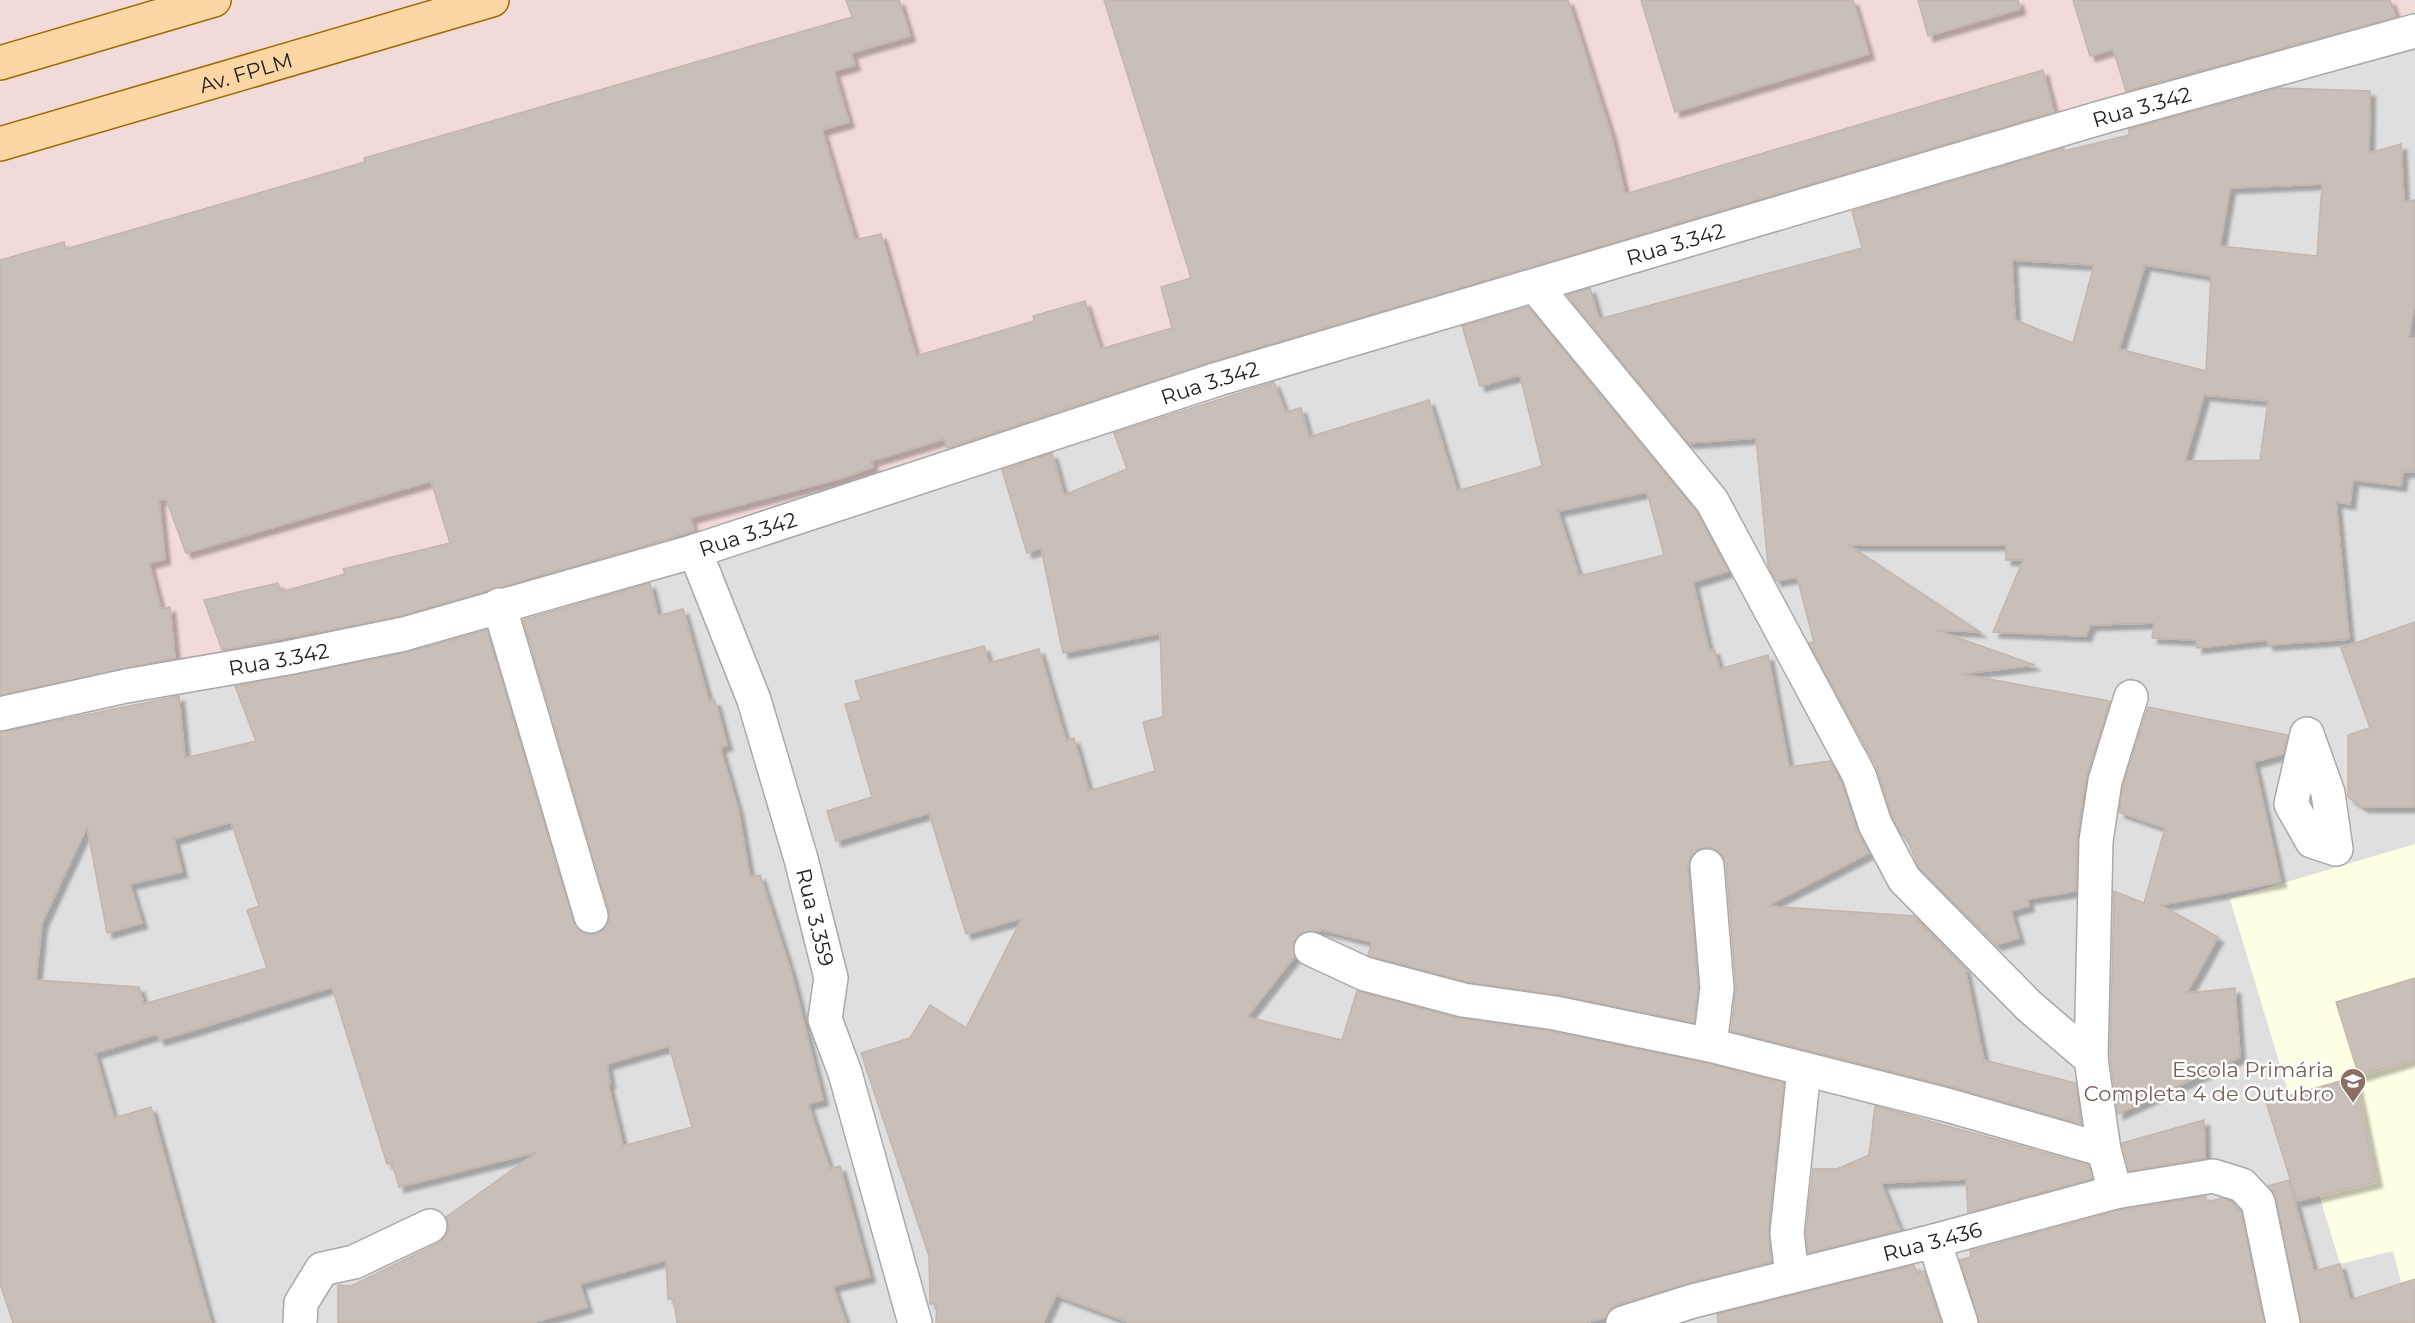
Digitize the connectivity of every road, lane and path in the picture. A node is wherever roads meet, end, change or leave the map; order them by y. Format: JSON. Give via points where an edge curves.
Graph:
{"nodes":[{"id":1,"x":214,"y":0,"type":"edge"},
{"id":2,"x":492,"y":0,"type":"edge"},
{"id":3,"x":2414,"y":34,"type":"edge"},
{"id":4,"x":0,"y":63,"type":"edge"},
{"id":5,"x":0,"y":144,"type":"edge"},
{"id":6,"x":1534,"y":286,"type":"junction"},
{"id":7,"x":695,"y":551,"type":"junction"},
{"id":8,"x":499,"y":605,"type":"junction"},
{"id":9,"x":2131,"y":697,"type":"dead end"},
{"id":10,"x":0,"y":714,"type":"edge"},
{"id":11,"x":1707,"y":866,"type":"dead end"},
{"id":12,"x":591,"y":916,"type":"dead end"},
{"id":13,"x":1311,"y":949,"type":"dead end"},
{"id":14,"x":1710,"y":1045,"type":"junction"},
{"id":15,"x":2091,"y":1059,"type":"junction"},
{"id":16,"x":1804,"y":1068,"type":"junction"},
{"id":17,"x":2104,"y":1150,"type":"junction"},
{"id":18,"x":2115,"y":1192,"type":"junction"},
{"id":19,"x":430,"y":1226,"type":"dead end"},
{"id":20,"x":1935,"y":1241,"type":"junction"},
{"id":21,"x":1792,"y":1276,"type":"junction"},
{"id":22,"x":300,"y":1323,"type":"edge"},
{"id":23,"x":915,"y":1323,"type":"edge"},
{"id":24,"x":1623,"y":1323,"type":"edge"},
{"id":25,"x":1961,"y":1323,"type":"edge"},
{"id":26,"x":2283,"y":1323,"type":"edge"}],
"edges":[{"from":1,"to":4,"type":"main road"},
{"from":2,"to":5,"type":"main road","name":"Av. FPLM"},
{"from":3,"to":6,"type":"street","name":"Rua 3.342","via":[[2103,117]]},
{"from":6,"to":7,"type":"street","name":"Rua 3.342","via":[[1218,379]]},
{"from":6,"to":15,"type":"street","via":[[1712,501],[1859,775],[1875,824],[1904,879],[2029,1006]]},
{"from":7,"to":8,"type":"street","name":"Rua 3.342"},
{"from":7,"to":23,"type":"street","name":"Rua 3.359","via":[[754,700],[801,859],[831,978],[825,1019],[845,1073]]},
{"from":8,"to":10,"type":"street","name":"Rua 3.342","via":[[404,634]]},
{"from":8,"to":12,"type":"street"},
{"from":9,"to":15,"type":"street","via":[[2105,781],[2096,841]]},
{"from":11,"to":14,"type":"street","via":[[1717,988]]},
{"from":13,"to":14,"type":"street","via":[[1365,974],[1463,1000],[1556,1013]]},
{"from":14,"to":16,"type":"street"},
{"from":15,"to":17,"type":"street"},
{"from":16,"to":17,"type":"street"},
{"from":16,"to":21,"type":"street","via":[[1787,1233]]},
{"from":17,"to":18,"type":"street"},
{"from":18,"to":20,"type":"street","name":"Rua 3.436"},
{"from":18,"to":26,"type":"street","name":"Rua 3.436","via":[[2213,1176],[2242,1185],[2258,1202]]},
{"from":19,"to":22,"type":"street","via":[[354,1262],[322,1269],[301,1303]]},
{"from":20,"to":21,"type":"street","name":"Rua 3.436"},
{"from":20,"to":25,"type":"street"},
{"from":21,"to":24,"type":"street","name":"Rua 3.436","via":[[1693,1300]]}]}
